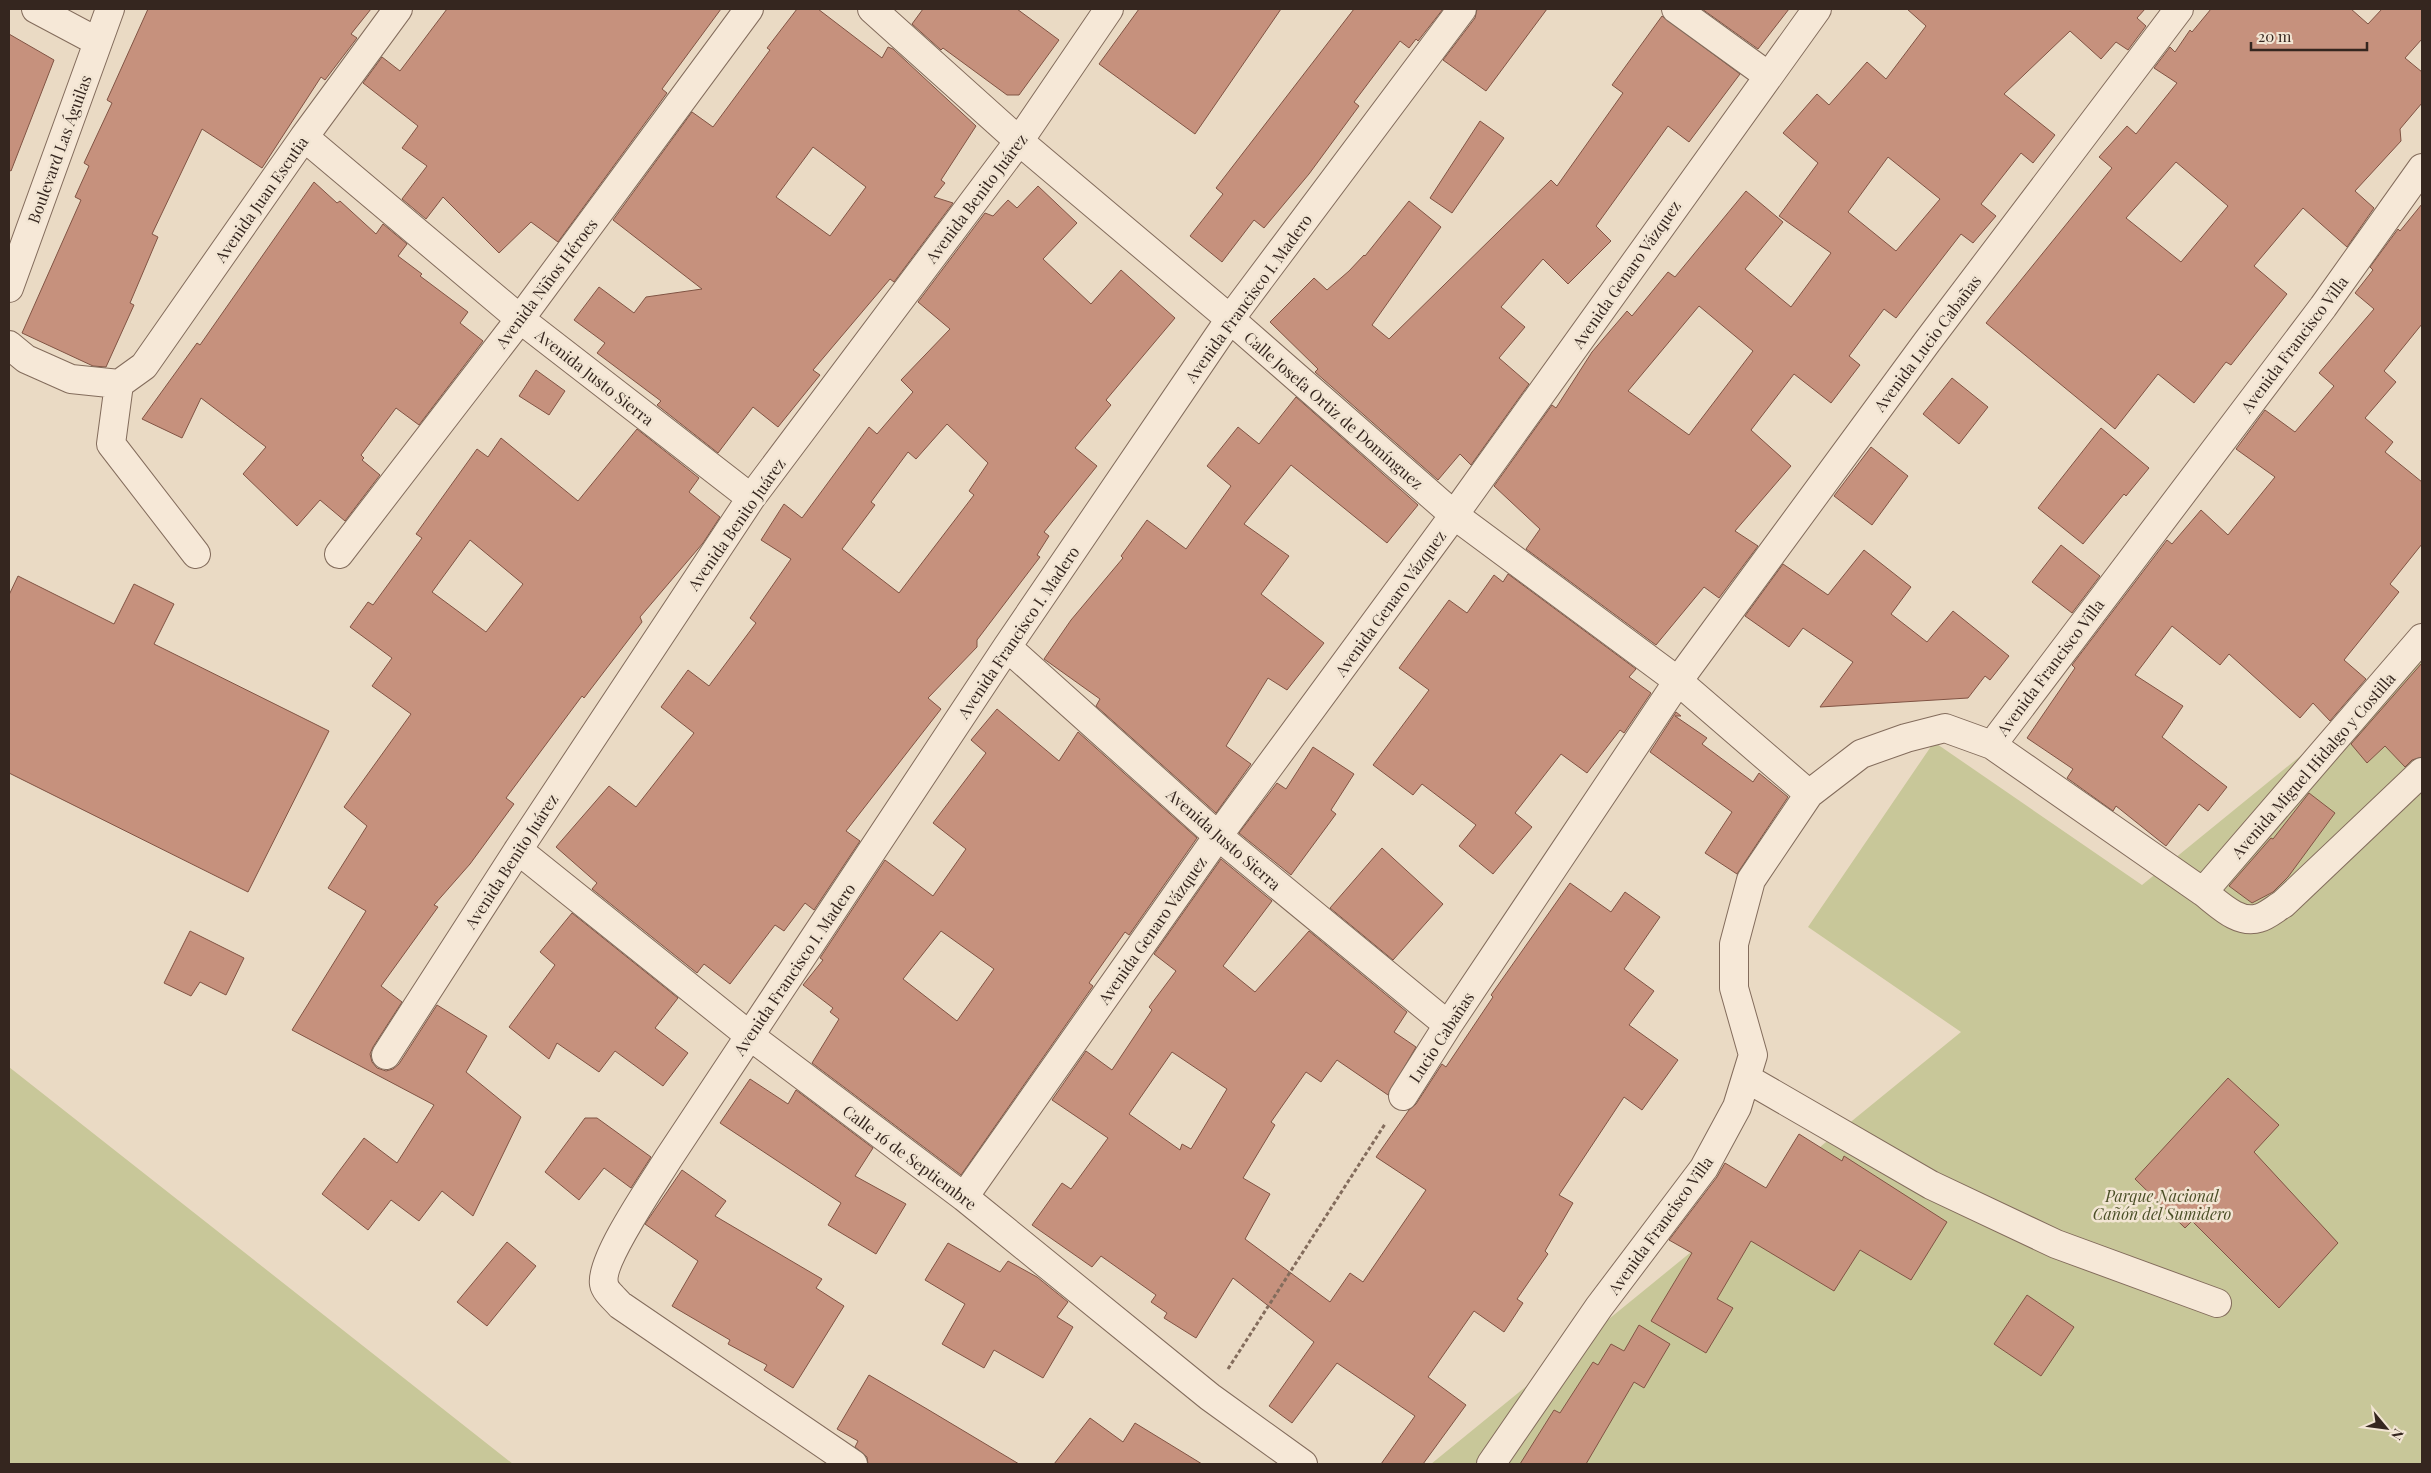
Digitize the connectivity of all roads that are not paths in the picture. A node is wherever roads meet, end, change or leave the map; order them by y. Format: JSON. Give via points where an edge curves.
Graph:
{"nodes":[{"id":1,"x":36,"y":9,"type":"edge"},
{"id":2,"x":110,"y":9,"type":"edge"},
{"id":3,"x":398,"y":9,"type":"edge"},
{"id":4,"x":749,"y":9,"type":"edge"},
{"id":5,"x":872,"y":9,"type":"edge"},
{"id":6,"x":1109,"y":9,"type":"edge"},
{"id":7,"x":1462,"y":9,"type":"edge"},
{"id":8,"x":1676,"y":9,"type":"edge"},
{"id":9,"x":1816,"y":9,"type":"edge"},
{"id":10,"x":2179,"y":9,"type":"edge"},
{"id":11,"x":98,"y":42,"type":"junction"},
{"id":12,"x":1767,"y":75,"type":"junction"},
{"id":13,"x":304,"y":137,"type":"junction"},
{"id":14,"x":1019,"y":141,"type":"junction"},
{"id":15,"x":2422,"y":168,"type":"edge"},
{"id":16,"x":11,"y":274,"type":"edge"},
{"id":17,"x":520,"y":319,"type":"junction"},
{"id":18,"x":1230,"y":319,"type":"junction"},
{"id":19,"x":9,"y":345,"type":"edge"},
{"id":20,"x":118,"y":384,"type":"junction"},
{"id":21,"x":752,"y":498,"type":"junction"},
{"id":22,"x":1454,"y":515,"type":"junction"},
{"id":23,"x":196,"y":554,"type":"dead end"},
{"id":24,"x":339,"y":554,"type":"dead end"},
{"id":25,"x":2422,"y":638,"type":"edge"},
{"id":26,"x":1007,"y":647,"type":"junction"},
{"id":27,"x":1678,"y":681,"type":"junction"},
{"id":28,"x":1992,"y":745,"type":"junction"},
{"id":29,"x":2422,"y":772,"type":"edge"},
{"id":30,"x":1809,"y":794,"type":"junction"},
{"id":31,"x":1218,"y":836,"type":"junction"},
{"id":32,"x":518,"y":850,"type":"junction"},
{"id":33,"x":2203,"y":892,"type":"junction"},
{"id":34,"x":1448,"y":1025,"type":"junction"},
{"id":35,"x":750,"y":1036,"type":"junction"},
{"id":36,"x":386,"y":1055,"type":"dead end"},
{"id":37,"x":1746,"y":1078,"type":"junction"},
{"id":38,"x":1403,"y":1096,"type":"road end"},
{"id":39,"x":964,"y":1197,"type":"junction"},
{"id":40,"x":2218,"y":1303,"type":"dead end"},
{"id":41,"x":852,"y":1464,"type":"edge"},
{"id":42,"x":1303,"y":1464,"type":"edge"},
{"id":43,"x":1491,"y":1464,"type":"edge"}],
"edges":[{"from":1,"to":11,"type":"street"},
{"from":2,"to":11,"type":"street","name":"Boulevard Las Águilas"},
{"from":3,"to":13,"type":"street","name":"Avenida Juan Escutia"},
{"from":4,"to":17,"type":"street","name":"Avenida Niños Héroes"},
{"from":5,"to":14,"type":"street","name":"Calle Josefa Ortiz de Domínguez"},
{"from":6,"to":14,"type":"street","name":"Avenida Benito Juárez"},
{"from":7,"to":18,"type":"street","name":"Avenida Francisco I. Madero"},
{"from":8,"to":12,"type":"street"},
{"from":9,"to":12,"type":"street","name":"Avenida Genaro Vázquez"},
{"from":10,"to":27,"type":"street","name":"Avenida Lucio Cabañas","via":[[1926,342]]},
{"from":11,"to":16,"type":"street","name":"Boulevard Las Águilas"},
{"from":12,"to":22,"type":"street","name":"Avenida Genaro Vázquez"},
{"from":13,"to":17,"type":"street","name":"Avenida Justo Sierra"},
{"from":13,"to":20,"type":"street","name":"Avenida Juan Escutia","via":[[144,366]]},
{"from":14,"to":18,"type":"street","name":"Calle Josefa Ortiz de Domínguez"},
{"from":14,"to":21,"type":"street","name":"Avenida Benito Juárez"},
{"from":15,"to":28,"type":"street","name":"Avenida Francisco Villa","via":[[2322,307]]},
{"from":17,"to":21,"type":"street","name":"Avenida Justo Sierra"},
{"from":17,"to":24,"type":"street","name":"Avenida Niños Héroes"},
{"from":18,"to":22,"type":"street","name":"Calle Josefa Ortiz de Domínguez"},
{"from":18,"to":26,"type":"street","name":"Avenida Francisco I. Madero"},
{"from":19,"to":20,"type":"street","via":[[26,359],[71,379]]},
{"from":20,"to":23,"type":"street","via":[[112,444]]},
{"from":21,"to":32,"type":"street","name":"Avenida Benito Juárez"},
{"from":22,"to":27,"type":"street","name":"Calle Josefa Ortiz de Domínguez"},
{"from":22,"to":31,"type":"street","name":"Avenida Genaro Vázquez"},
{"from":25,"to":33,"type":"street","name":"Avenida Miguel Hidalgo y Costilla"},
{"from":26,"to":31,"type":"street","name":"Avenida Justo Sierra"},
{"from":26,"to":35,"type":"street","name":"Avenida Francisco I. Madero"},
{"from":27,"to":30,"type":"street","name":"Calle Josefa Ortiz de Domínguez"},
{"from":27,"to":34,"type":"street","name":"Lucio Cabañas"},
{"from":28,"to":30,"type":"street","name":"Avenida Francisco Villa","via":[[1945,728],[1906,738],[1861,754]]},
{"from":28,"to":33,"type":"street"},
{"from":29,"to":33,"type":"street","via":[[2283,904],[2258,919],[2240,918]]},
{"from":30,"to":37,"type":"street","name":"Avenida Francisco Villa","via":[[1751,880],[1734,944],[1734,988],[1753,1055]]},
{"from":31,"to":34,"type":"street","name":"Avenida Justo Sierra"},
{"from":31,"to":39,"type":"street","name":"Avenida Genaro Vázquez"},
{"from":32,"to":35,"type":"street","name":"Calle 16 de Septiembre"},
{"from":32,"to":36,"type":"street","name":"Avenida Benito Juárez"},
{"from":34,"to":38,"type":"street","name":"Lucio Cabañas"},
{"from":35,"to":39,"type":"street","name":"Calle 16 de Septiembre"},
{"from":35,"to":41,"type":"street","name":"Avenida Francisco I. Madero","via":[[620,1238],[603,1274],[604,1286],[620,1305]]},
{"from":37,"to":40,"type":"street","via":[[1930,1185],[2056,1244]]},
{"from":37,"to":43,"type":"street","name":"Avenida Francisco Villa","via":[[1738,1107],[1704,1168],[1600,1307]]},
{"from":39,"to":42,"type":"street","name":"Calle 16 de Septiembre","via":[[1210,1396]]}]}
